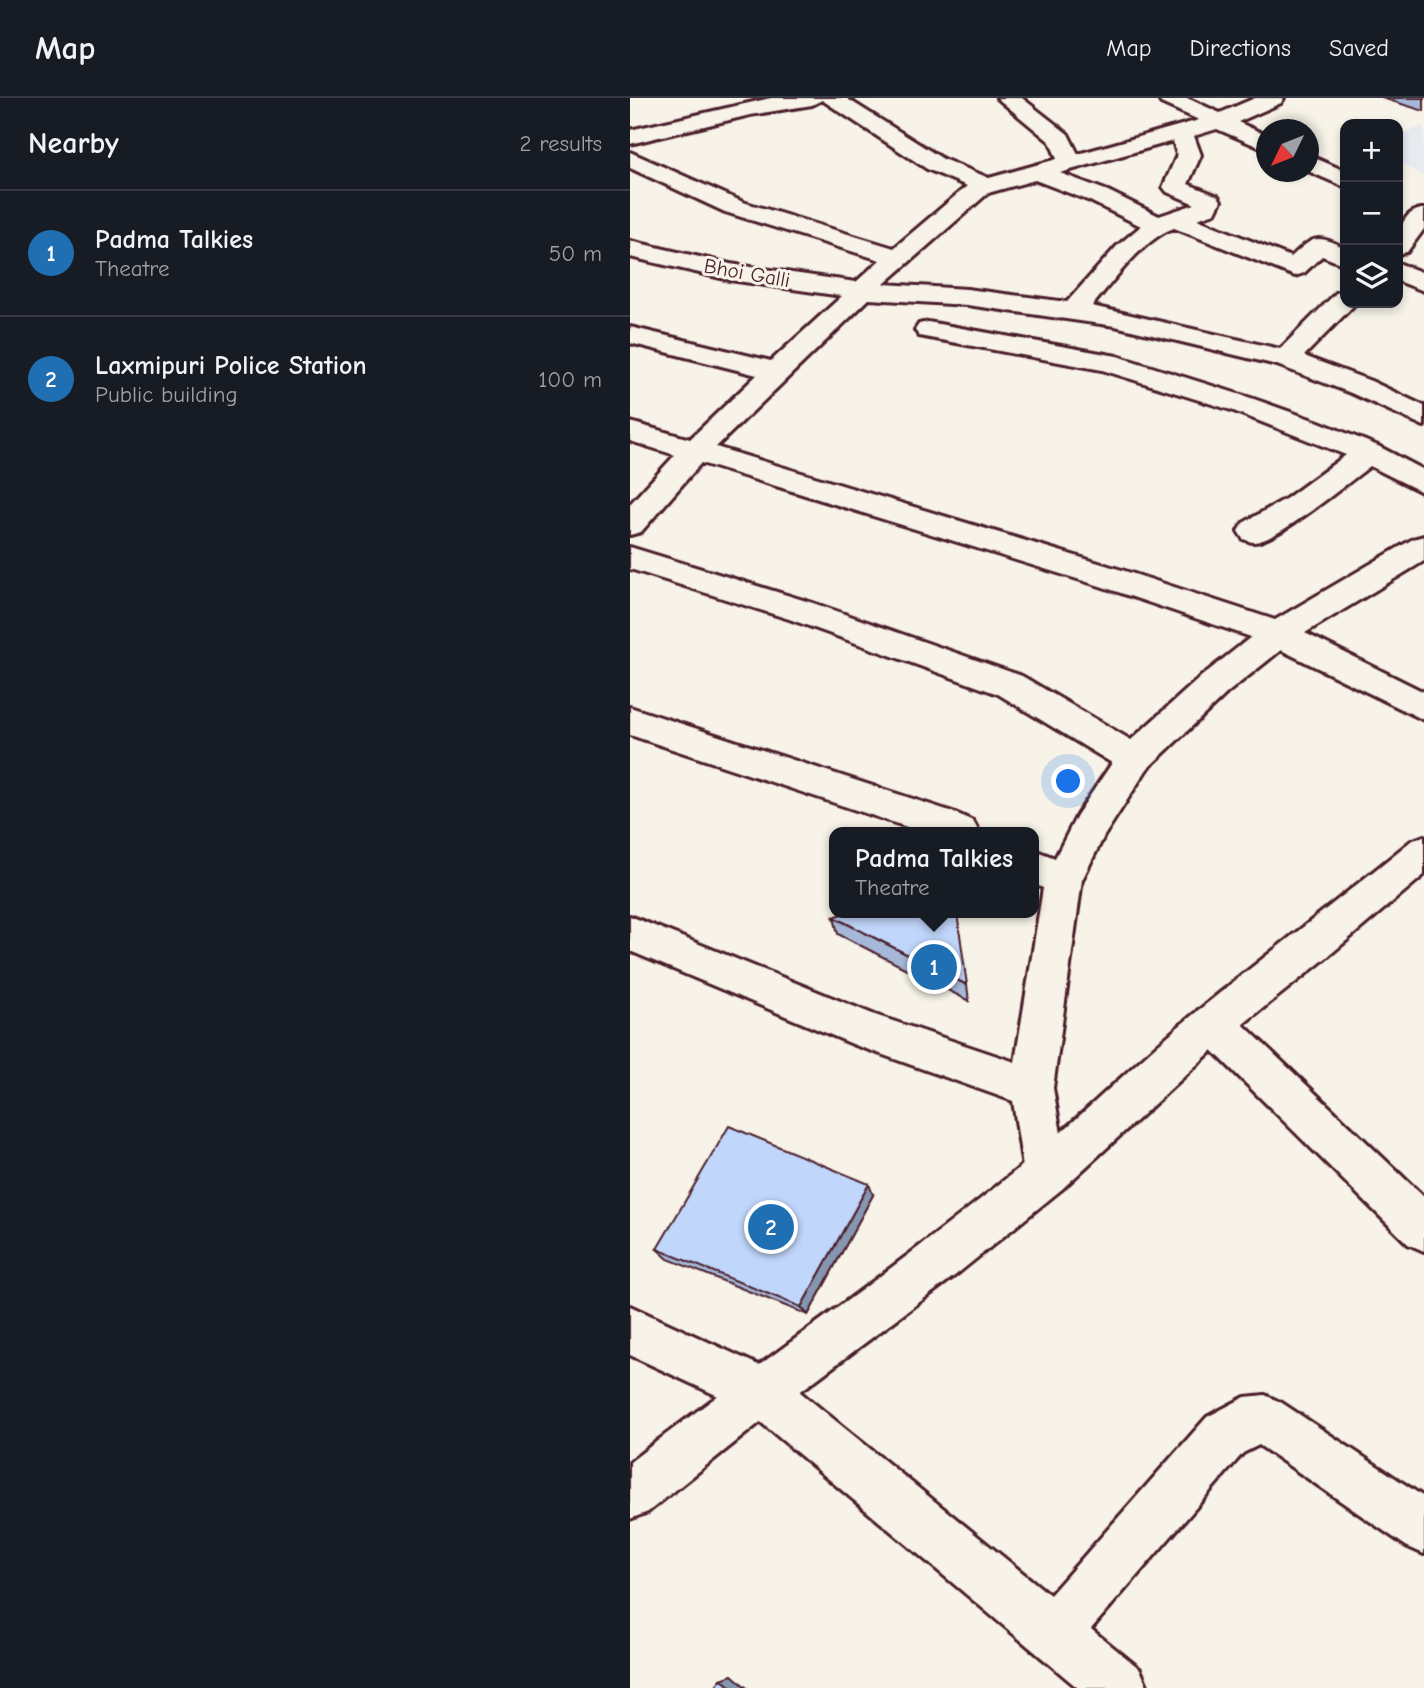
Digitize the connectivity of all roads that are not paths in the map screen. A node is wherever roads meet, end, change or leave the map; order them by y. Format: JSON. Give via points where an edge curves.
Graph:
{"nodes":[{"id":1,"x":813,"y":98,"type":"edge"},
{"id":2,"x":831,"y":98,"type":"edge"},
{"id":3,"x":1008,"y":98,"type":"edge"},
{"id":4,"x":1169,"y":98,"type":"edge"},
{"id":5,"x":1273,"y":98,"type":"edge"},
{"id":6,"x":1222,"y":121,"type":"junction"},
{"id":7,"x":1182,"y":133,"type":"junction"},
{"id":8,"x":630,"y":137,"type":"edge"},
{"id":9,"x":1256,"y":138,"type":"edge"},
{"id":10,"x":630,"y":159,"type":"edge"},
{"id":11,"x":1070,"y":163,"type":"junction"},
{"id":12,"x":1319,"y":167,"type":"edge"},
{"id":13,"x":1036,"y":172,"type":"junction"},
{"id":14,"x":1340,"y":178,"type":"edge"},
{"id":15,"x":987,"y":186,"type":"junction"},
{"id":16,"x":1403,"y":207,"type":"edge"},
{"id":17,"x":1422,"y":216,"type":"edge"},
{"id":18,"x":1167,"y":222,"type":"junction"},
{"id":19,"x":1400,"y":245,"type":"edge"},
{"id":20,"x":630,"y":249,"type":"edge"},
{"id":21,"x":1340,"y":255,"type":"edge"},
{"id":22,"x":898,"y":257,"type":"junction"},
{"id":23,"x":1403,"y":273,"type":"edge"},
{"id":24,"x":1424,"y":283,"type":"edge"},
{"id":25,"x":865,"y":291,"type":"junction"},
{"id":26,"x":1340,"y":304,"type":"edge"},
{"id":27,"x":1073,"y":311,"type":"junction"},
{"id":28,"x":928,"y":330,"type":"dead end"},
{"id":29,"x":630,"y":335,"type":"edge"},
{"id":30,"x":1286,"y":359,"type":"junction"},
{"id":31,"x":777,"y":371,"type":"junction"},
{"id":32,"x":1424,"y":417,"type":"edge"},
{"id":33,"x":630,"y":431,"type":"edge"},
{"id":34,"x":696,"y":450,"type":"junction"},
{"id":35,"x":1368,"y":453,"type":"junction"},
{"id":36,"x":1424,"y":483,"type":"edge"},
{"id":37,"x":630,"y":524,"type":"edge"},
{"id":38,"x":1254,"y":531,"type":"dead end"},
{"id":39,"x":1424,"y":547,"type":"edge"},
{"id":40,"x":630,"y":558,"type":"edge"},
{"id":41,"x":1278,"y":634,"type":"junction"},
{"id":42,"x":1424,"y":707,"type":"edge"},
{"id":43,"x":630,"y":721,"type":"edge"},
{"id":44,"x":1134,"y":759,"type":"junction"},
{"id":45,"x":949,"y":827,"type":"edge"},
{"id":46,"x":1424,"y":852,"type":"edge"},
{"id":47,"x":1048,"y":873,"type":"edge"},
{"id":48,"x":630,"y":933,"type":"edge"},
{"id":49,"x":1213,"y":1023,"type":"junction"},
{"id":50,"x":1031,"y":1088,"type":"junction"},
{"id":51,"x":1046,"y":1174,"type":"junction"},
{"id":52,"x":1424,"y":1228,"type":"edge"},
{"id":53,"x":630,"y":1330,"type":"edge"},
{"id":54,"x":761,"y":1391,"type":"junction"},
{"id":55,"x":630,"y":1494,"type":"edge"},
{"id":56,"x":1424,"y":1528,"type":"edge"},
{"id":57,"x":1052,"y":1633,"type":"junction"},
{"id":58,"x":1121,"y":1688,"type":"edge"}],
"edges":[{"from":1,"to":8,"type":"street"},
{"from":2,"to":15,"type":"street","via":[[935,164]]},
{"from":3,"to":11,"type":"street","via":[[1060,139]]},
{"from":4,"to":6,"type":"street"},
{"from":5,"to":6,"type":"street"},
{"from":6,"to":7,"type":"street"},
{"from":6,"to":9,"type":"street"},
{"from":7,"to":11,"type":"street"},
{"from":7,"to":18,"type":"street","via":[[1189,155],[1175,187],[1209,201],[1206,208]]},
{"from":10,"to":22,"type":"street","via":[[734,207]]},
{"from":11,"to":13,"type":"street"},
{"from":12,"to":14,"type":"street"},
{"from":13,"to":15,"type":"street"},
{"from":13,"to":18,"type":"street"},
{"from":15,"to":22,"type":"street"},
{"from":16,"to":17,"type":"street"},
{"from":17,"to":19,"type":"street"},
{"from":18,"to":21,"type":"street","via":[[1295,268],[1319,245]]},
{"from":18,"to":27,"type":"street","via":[[1126,251]]},
{"from":20,"to":25,"type":"street","name":"Bhoi Galli","via":[[730,272]]},
{"from":22,"to":25,"type":"street"},
{"from":23,"to":24,"type":"street"},
{"from":25,"to":27,"type":"street","name":"Bhoi Galli","via":[[967,297]]},
{"from":25,"to":31,"type":"street"},
{"from":26,"to":30,"type":"street"},
{"from":27,"to":30,"type":"street","name":"Bhoi Galli"},
{"from":28,"to":35,"type":"street","via":[[1107,362],[1241,404]]},
{"from":29,"to":31,"type":"street"},
{"from":30,"to":32,"type":"street","name":"Bhoi Galli"},
{"from":31,"to":34,"type":"street"},
{"from":33,"to":34,"type":"street"},
{"from":34,"to":37,"type":"street"},
{"from":34,"to":41,"type":"street"},
{"from":35,"to":36,"type":"street"},
{"from":35,"to":38,"type":"street"},
{"from":39,"to":41,"type":"street"},
{"from":40,"to":44,"type":"street","via":[[802,611],[1010,685]]},
{"from":41,"to":42,"type":"street"},
{"from":41,"to":44,"type":"street","via":[[1215,684]]},
{"from":43,"to":45,"type":"street"},
{"from":44,"to":47,"type":"street","via":[[1090,826]]},
{"from":46,"to":49,"type":"street"},
{"from":47,"to":50,"type":"street"},
{"from":48,"to":50,"type":"street","via":[[870,1032]]},
{"from":49,"to":51,"type":"street"},
{"from":49,"to":52,"type":"street"},
{"from":50,"to":51,"type":"street"},
{"from":51,"to":54,"type":"street"},
{"from":53,"to":54,"type":"street"},
{"from":54,"to":55,"type":"street"},
{"from":54,"to":57,"type":"street"},
{"from":56,"to":57,"type":"street","via":[[1265,1420],[1245,1422],[1225,1435]]},
{"from":57,"to":58,"type":"street"}]}
